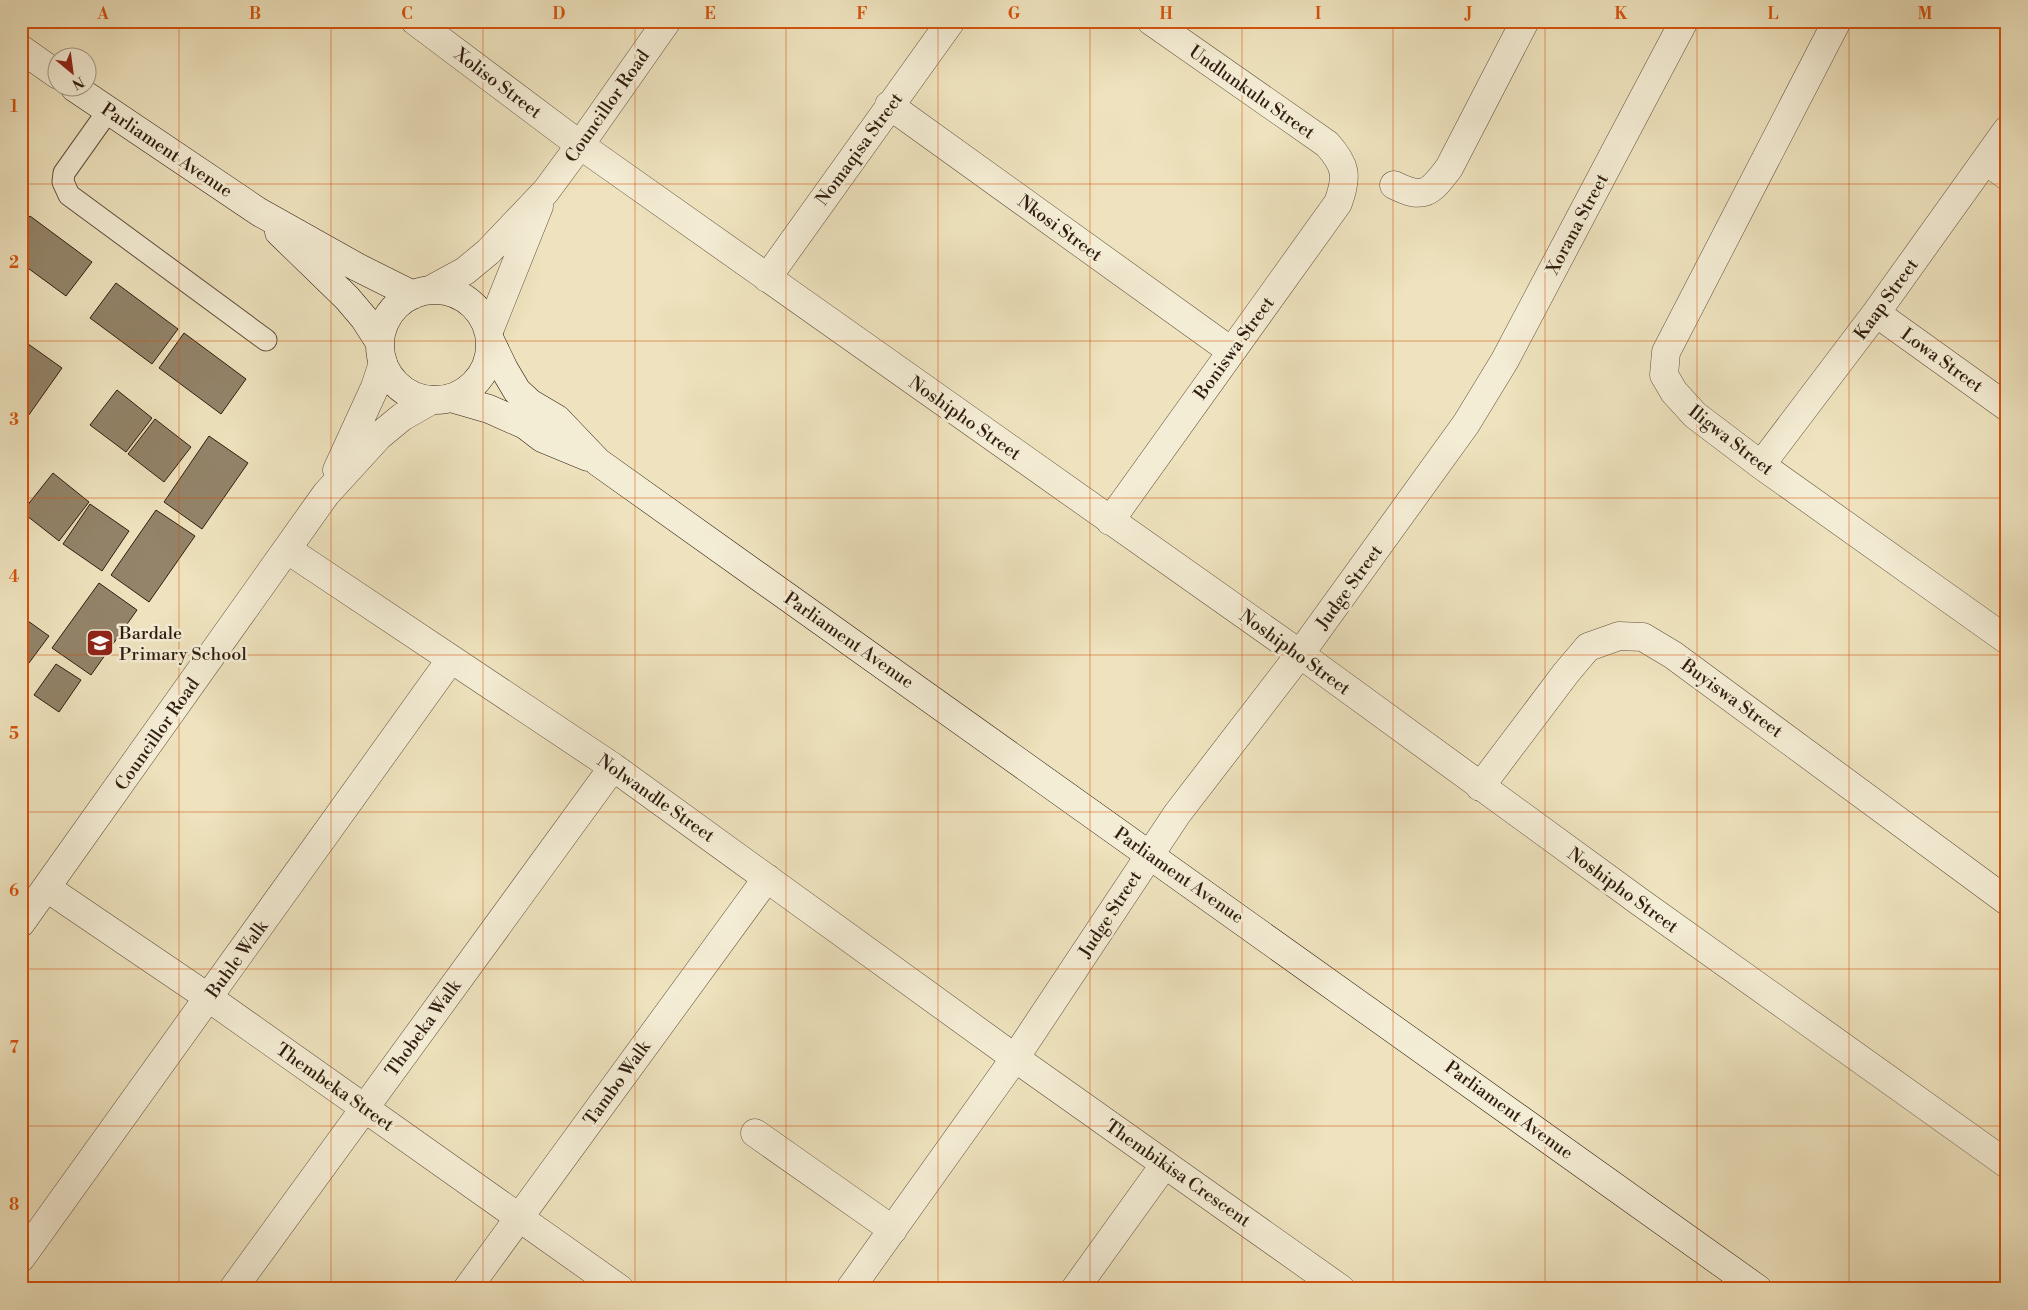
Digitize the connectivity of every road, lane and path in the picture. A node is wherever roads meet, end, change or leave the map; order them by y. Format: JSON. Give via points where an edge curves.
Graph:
{"nodes":[{"id":1,"x":416,"y":21,"type":"edge"},
{"id":2,"x":667,"y":21,"type":"edge"},
{"id":3,"x":951,"y":21,"type":"edge"},
{"id":4,"x":1151,"y":21,"type":"edge"},
{"id":5,"x":1525,"y":21,"type":"edge"},
{"id":6,"x":1684,"y":21,"type":"edge"},
{"id":7,"x":1837,"y":21,"type":"edge"},
{"id":8,"x":21,"y":49,"type":"edge"},
{"id":9,"x":48,"y":68,"type":"edge"},
{"id":10,"x":89,"y":98,"type":"edge"},
{"id":11,"x":889,"y":105,"type":"junction"},
{"id":12,"x":108,"y":111,"type":"junction"},
{"id":13,"x":2007,"y":130,"type":"edge"},
{"id":14,"x":580,"y":145,"type":"junction"},
{"id":15,"x":1997,"y":168,"type":"edge"},
{"id":16,"x":1344,"y":171,"type":"joint"},
{"id":17,"x":1394,"y":185,"type":"dead end"},
{"id":18,"x":546,"y":191,"type":"junction"},
{"id":19,"x":259,"y":212,"type":"junction"},
{"id":20,"x":767,"y":278,"type":"junction"},
{"id":21,"x":421,"y":292,"type":"junction"},
{"id":22,"x":1876,"y":313,"type":"junction"},
{"id":23,"x":490,"y":337,"type":"junction"},
{"id":24,"x":266,"y":340,"type":"dead end"},
{"id":25,"x":1232,"y":351,"type":"junction"},
{"id":26,"x":382,"y":353,"type":"junction"},
{"id":27,"x":442,"y":399,"type":"junction"},
{"id":28,"x":2007,"y":407,"type":"edge"},
{"id":29,"x":1466,"y":424,"type":"joint"},
{"id":30,"x":598,"y":462,"type":"junction"},
{"id":31,"x":1761,"y":465,"type":"junction"},
{"id":32,"x":326,"y":494,"type":"junction"},
{"id":33,"x":1110,"y":521,"type":"junction"},
{"id":34,"x":288,"y":550,"type":"junction"},
{"id":35,"x":2007,"y":640,"type":"edge"},
{"id":36,"x":1300,"y":654,"type":"junction"},
{"id":37,"x":451,"y":659,"type":"junction"},
{"id":38,"x":613,"y":767,"type":"junction"},
{"id":39,"x":1480,"y":787,"type":"junction"},
{"id":40,"x":1150,"y":854,"type":"junction"},
{"id":41,"x":767,"y":878,"type":"junction"},
{"id":42,"x":47,"y":888,"type":"junction"},
{"id":43,"x":2007,"y":901,"type":"edge"},
{"id":44,"x":21,"y":923,"type":"edge"},
{"id":45,"x":209,"y":998,"type":"junction"},
{"id":46,"x":1016,"y":1058,"type":"junction"},
{"id":47,"x":365,"y":1108,"type":"junction"},
{"id":48,"x":755,"y":1133,"type":"dead end"},
{"id":49,"x":1165,"y":1164,"type":"junction"},
{"id":50,"x":2007,"y":1164,"type":"edge"},
{"id":51,"x":520,"y":1218,"type":"junction"},
{"id":52,"x":892,"y":1230,"type":"junction"},
{"id":53,"x":21,"y":1258,"type":"edge"},
{"id":54,"x":1311,"y":1280,"type":"edge"},
{"id":55,"x":233,"y":1289,"type":"edge"},
{"id":56,"x":467,"y":1289,"type":"edge"},
{"id":57,"x":620,"y":1289,"type":"edge"},
{"id":58,"x":850,"y":1289,"type":"edge"},
{"id":59,"x":1075,"y":1289,"type":"edge"},
{"id":60,"x":1341,"y":1289,"type":"edge"},
{"id":61,"x":1758,"y":1289,"type":"edge"}],
"edges":[{"from":1,"to":14,"type":"street","name":"Xoliso Street"},
{"from":2,"to":14,"type":"street","name":"Councillor Road"},
{"from":3,"to":11,"type":"street","name":"Nomaqisa Street"},
{"from":4,"to":16,"type":"street","name":"Undlunkulu Street","via":[[1321,139],[1339,157]]},
{"from":5,"to":17,"type":"street","via":[[1449,168],[1436,186],[1421,194],[1410,193]]},
{"from":6,"to":29,"type":"street","name":"Xorana Street","via":[[1505,360]]},
{"from":7,"to":31,"type":"street","name":"Iligwa Street","via":[[1666,352],[1664,375],[1674,392],[1695,414]]},
{"from":8,"to":9,"type":"street"},
{"from":10,"to":12,"type":"street","name":"Parliament Avenue"},
{"from":11,"to":20,"type":"street","name":"Nomaqisa Street"},
{"from":11,"to":25,"type":"street","name":"Nkosi Street"},
{"from":12,"to":19,"type":"street","name":"Parliament Avenue"},
{"from":12,"to":24,"type":"lane","via":[[64,173],[63,182],[69,196]]},
{"from":13,"to":15,"type":"street","name":"Kaap Street"},
{"from":14,"to":18,"type":"street","name":"Councillor Road"},
{"from":14,"to":20,"type":"street","name":"Noshipho Street"},
{"from":15,"to":22,"type":"street","name":"Kaap Street"},
{"from":16,"to":25,"type":"street","name":"Boniswa Street","via":[[1344,187],[1338,203]]},
{"from":18,"to":21,"type":"street","name":"Councillor Road","via":[[488,252],[465,271]]},
{"from":18,"to":23,"type":"street","name":"Councillor Road"},
{"from":19,"to":21,"type":"street","name":"Parliament Avenue","via":[[357,268]]},
{"from":19,"to":26,"type":"street","name":"Parliament Avenue","via":[[347,298],[364,318]]},
{"from":20,"to":33,"type":"street","name":"Noshipho Street"},
{"from":21,"to":23,"type":"street","via":[[446,290],[460,295],[483,317]]},
{"from":21,"to":26,"type":"street","via":[[400,302],[389,314],[383,328]]},
{"from":22,"to":28,"type":"street","name":"Lowa Street"},
{"from":22,"to":31,"type":"street","name":"Kaap Street"},
{"from":23,"to":27,"type":"street","via":[[488,360],[480,377],[467,390]]},
{"from":23,"to":30,"type":"street","name":"Parliament Avenue","via":[[518,391],[530,403],[558,419]]},
{"from":25,"to":33,"type":"street","name":"Boniswa Street"},
{"from":26,"to":27,"type":"street","via":[[391,378],[402,389],[416,397]]},
{"from":26,"to":32,"type":"street","name":"Councillor Road","via":[[375,387]]},
{"from":27,"to":30,"type":"street","name":"Parliament Avenue","via":[[488,409],[525,425],[542,438]]},
{"from":27,"to":32,"type":"street","name":"Councillor Road","via":[[402,418],[378,436]]},
{"from":29,"to":36,"type":"street","name":"Judge Street"},
{"from":30,"to":40,"type":"street","name":"Parliament Avenue"},
{"from":31,"to":35,"type":"street","name":"Iligwa Street"},
{"from":32,"to":34,"type":"street","name":"Councillor Road"},
{"from":33,"to":36,"type":"street","name":"Noshipho Street"},
{"from":34,"to":37,"type":"street","name":"Nolwandle Street"},
{"from":34,"to":42,"type":"street","name":"Councillor Road"},
{"from":36,"to":39,"type":"street","name":"Noshipho Street"},
{"from":36,"to":40,"type":"street","name":"Judge Street","via":[[1176,814]]},
{"from":37,"to":38,"type":"street","name":"Nolwandle Street"},
{"from":37,"to":45,"type":"street","name":"Buhle Walk"},
{"from":38,"to":41,"type":"street","name":"Nolwandle Street"},
{"from":38,"to":47,"type":"street","name":"Thobeka Walk"},
{"from":39,"to":43,"type":"street","name":"Buyiswa Street","via":[[1588,647],[1618,636],[1643,637],[1673,655]]},
{"from":39,"to":50,"type":"street","name":"Noshipho Street"},
{"from":40,"to":46,"type":"street","name":"Judge Street"},
{"from":40,"to":61,"type":"street","name":"Parliament Avenue"},
{"from":41,"to":46,"type":"street","name":"Nolwandle Street"},
{"from":41,"to":51,"type":"street","name":"Tambo Walk"},
{"from":42,"to":44,"type":"street","name":"Councillor Road"},
{"from":42,"to":45,"type":"street","name":"Thembeka Street"},
{"from":45,"to":47,"type":"street","name":"Thembeka Street"},
{"from":45,"to":53,"type":"street","name":"Buhle Walk"},
{"from":46,"to":49,"type":"street","name":"Thembikisa Crescent"},
{"from":46,"to":52,"type":"street","name":"Judge Street"},
{"from":47,"to":51,"type":"street","name":"Thembeka Street"},
{"from":47,"to":55,"type":"street","name":"Thobeka Walk"},
{"from":48,"to":52,"type":"street"},
{"from":49,"to":54,"type":"street","name":"Thembikisa Crescent"},
{"from":49,"to":59,"type":"street"},
{"from":51,"to":56,"type":"street","name":"Tambo Walk"},
{"from":51,"to":57,"type":"street","name":"Thembeka Street"},
{"from":52,"to":58,"type":"street","name":"Judge Street"},
{"from":54,"to":60,"type":"street","name":"Thembikisa Crescent"}]}
